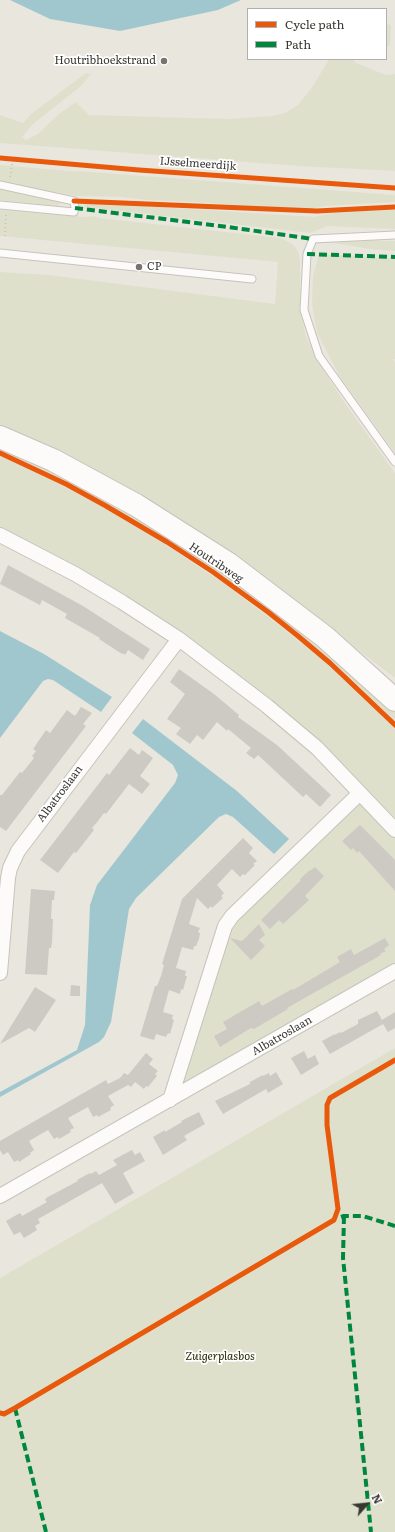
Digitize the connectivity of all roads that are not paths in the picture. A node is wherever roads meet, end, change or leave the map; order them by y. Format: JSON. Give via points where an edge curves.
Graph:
{"nodes":[{"id":1,"x":0,"y":185,"type":"edge"},
{"id":2,"x":3,"y":205,"type":"edge"},
{"id":3,"x":395,"y":235,"type":"edge"},
{"id":4,"x":0,"y":253,"type":"edge"},
{"id":5,"x":252,"y":280,"type":"dead end"},
{"id":6,"x":0,"y":437,"type":"edge"},
{"id":7,"x":395,"y":462,"type":"edge"},
{"id":8,"x":0,"y":536,"type":"edge"},
{"id":9,"x":179,"y":639,"type":"junction"},
{"id":10,"x":395,"y":700,"type":"edge"},
{"id":11,"x":360,"y":793,"type":"junction"},
{"id":12,"x":395,"y":830,"type":"edge"},
{"id":13,"x":395,"y":971,"type":"edge"},
{"id":14,"x":0,"y":973,"type":"edge"},
{"id":15,"x":170,"y":1100,"type":"junction"},
{"id":16,"x":0,"y":1196,"type":"edge"}],
"edges":[{"from":1,"to":2,"type":"lane","via":[[74,201],[75,208],[74,212]]},
{"from":3,"to":7,"type":"lane","via":[[312,239],[307,254],[304,310],[319,356]]},
{"from":4,"to":5,"type":"lane"},
{"from":6,"to":10,"type":"main road","name":"Houtribweg","via":[[53,460],[129,502],[228,564],[325,637]]},
{"from":8,"to":9,"type":"street","via":[[75,574]]},
{"from":9,"to":11,"type":"street","via":[[267,706],[316,748]]},
{"from":9,"to":14,"type":"street","name":"Albatroslaan","via":[[18,850],[8,878]]},
{"from":11,"to":12,"type":"street"},
{"from":11,"to":15,"type":"street","via":[[232,916],[225,926]]},
{"from":13,"to":15,"type":"street","name":"Albatroslaan"},
{"from":15,"to":16,"type":"street","name":"Albatroslaan"}]}
